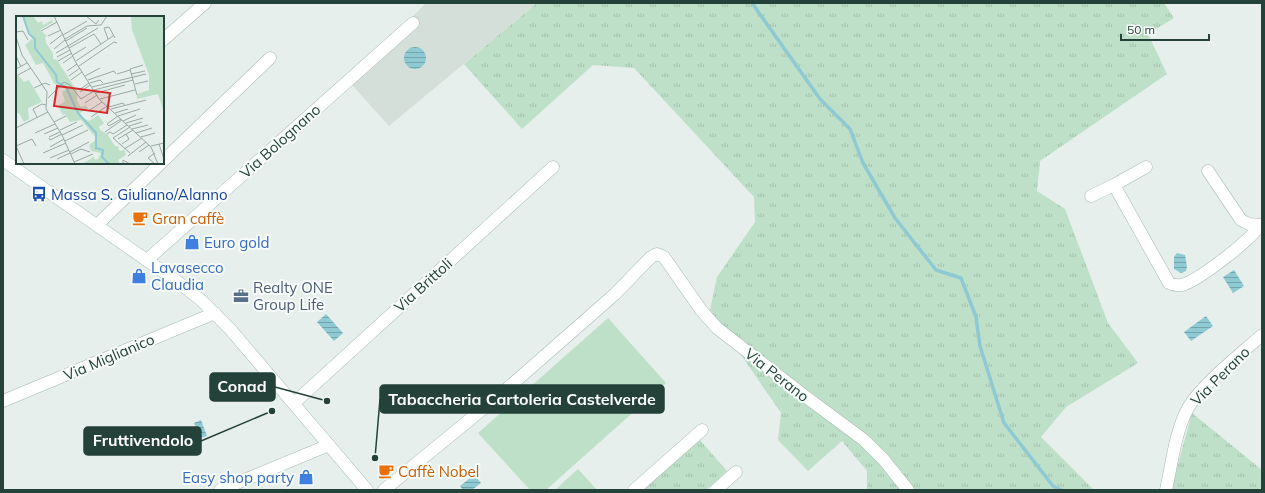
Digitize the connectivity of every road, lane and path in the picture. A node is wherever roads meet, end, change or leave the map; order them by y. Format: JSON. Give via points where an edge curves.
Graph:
{"nodes":[{"id":1,"x":205,"y":3,"type":"edge"},
{"id":2,"x":414,"y":23,"type":"dead end"},
{"id":3,"x":164,"y":39,"type":"edge"},
{"id":4,"x":270,"y":58,"type":"dead end"},
{"id":5,"x":3,"y":160,"type":"edge"},
{"id":6,"x":164,"y":160,"type":"edge"},
{"id":7,"x":160,"y":164,"type":"edge"},
{"id":8,"x":20,"y":166,"type":"edge"},
{"id":9,"x":553,"y":167,"type":"dead end"},
{"id":10,"x":1146,"y":168,"type":"dead end"},
{"id":11,"x":1208,"y":171,"type":"dead end"},
{"id":12,"x":1114,"y":184,"type":"junction"},
{"id":13,"x":1092,"y":196,"type":"dead end"},
{"id":14,"x":97,"y":225,"type":"junction"},
{"id":15,"x":1261,"y":225,"type":"edge"},
{"id":16,"x":148,"y":260,"type":"junction"},
{"id":17,"x":215,"y":313,"type":"junction"},
{"id":18,"x":1262,"y":335,"type":"edge"},
{"id":19,"x":3,"y":401,"type":"edge"},
{"id":20,"x":294,"y":403,"type":"junction"},
{"id":21,"x":702,"y":430,"type":"dead end"},
{"id":22,"x":329,"y":445,"type":"junction"},
{"id":23,"x":736,"y":472,"type":"dead end"},
{"id":24,"x":220,"y":490,"type":"edge"},
{"id":25,"x":367,"y":490,"type":"edge"},
{"id":26,"x":384,"y":490,"type":"edge"},
{"id":27,"x":634,"y":490,"type":"edge"},
{"id":28,"x":716,"y":490,"type":"edge"},
{"id":29,"x":908,"y":490,"type":"edge"},
{"id":30,"x":1166,"y":490,"type":"edge"}],
"edges":[{"from":1,"to":3,"type":"street"},
{"from":2,"to":16,"type":"street","name":"Via Bolognano"},
{"from":4,"to":6,"type":"street"},
{"from":5,"to":8,"type":"street"},
{"from":7,"to":14,"type":"street"},
{"from":8,"to":14,"type":"street"},
{"from":9,"to":20,"type":"street","name":"Via Brittoli"},
{"from":10,"to":12,"type":"street"},
{"from":11,"to":15,"type":"street","via":[[1241,220]]},
{"from":12,"to":13,"type":"street"},
{"from":12,"to":15,"type":"street","via":[[1166,280],[1173,285],[1191,281],[1247,241]]},
{"from":14,"to":16,"type":"street"},
{"from":16,"to":17,"type":"street","via":[[194,293]]},
{"from":17,"to":19,"type":"street","name":"Via Miglianico"},
{"from":17,"to":20,"type":"street"},
{"from":18,"to":30,"type":"street","name":"Via Perano","via":[[1200,392],[1189,407],[1181,427]]},
{"from":20,"to":22,"type":"street"},
{"from":21,"to":27,"type":"street"},
{"from":22,"to":24,"type":"street"},
{"from":22,"to":25,"type":"street"},
{"from":23,"to":28,"type":"street"},
{"from":26,"to":29,"type":"street","name":"Via Perano","via":[[505,390],[615,294],[654,255],[659,254],[664,257],[701,310],[717,328],[864,440]]}]}
